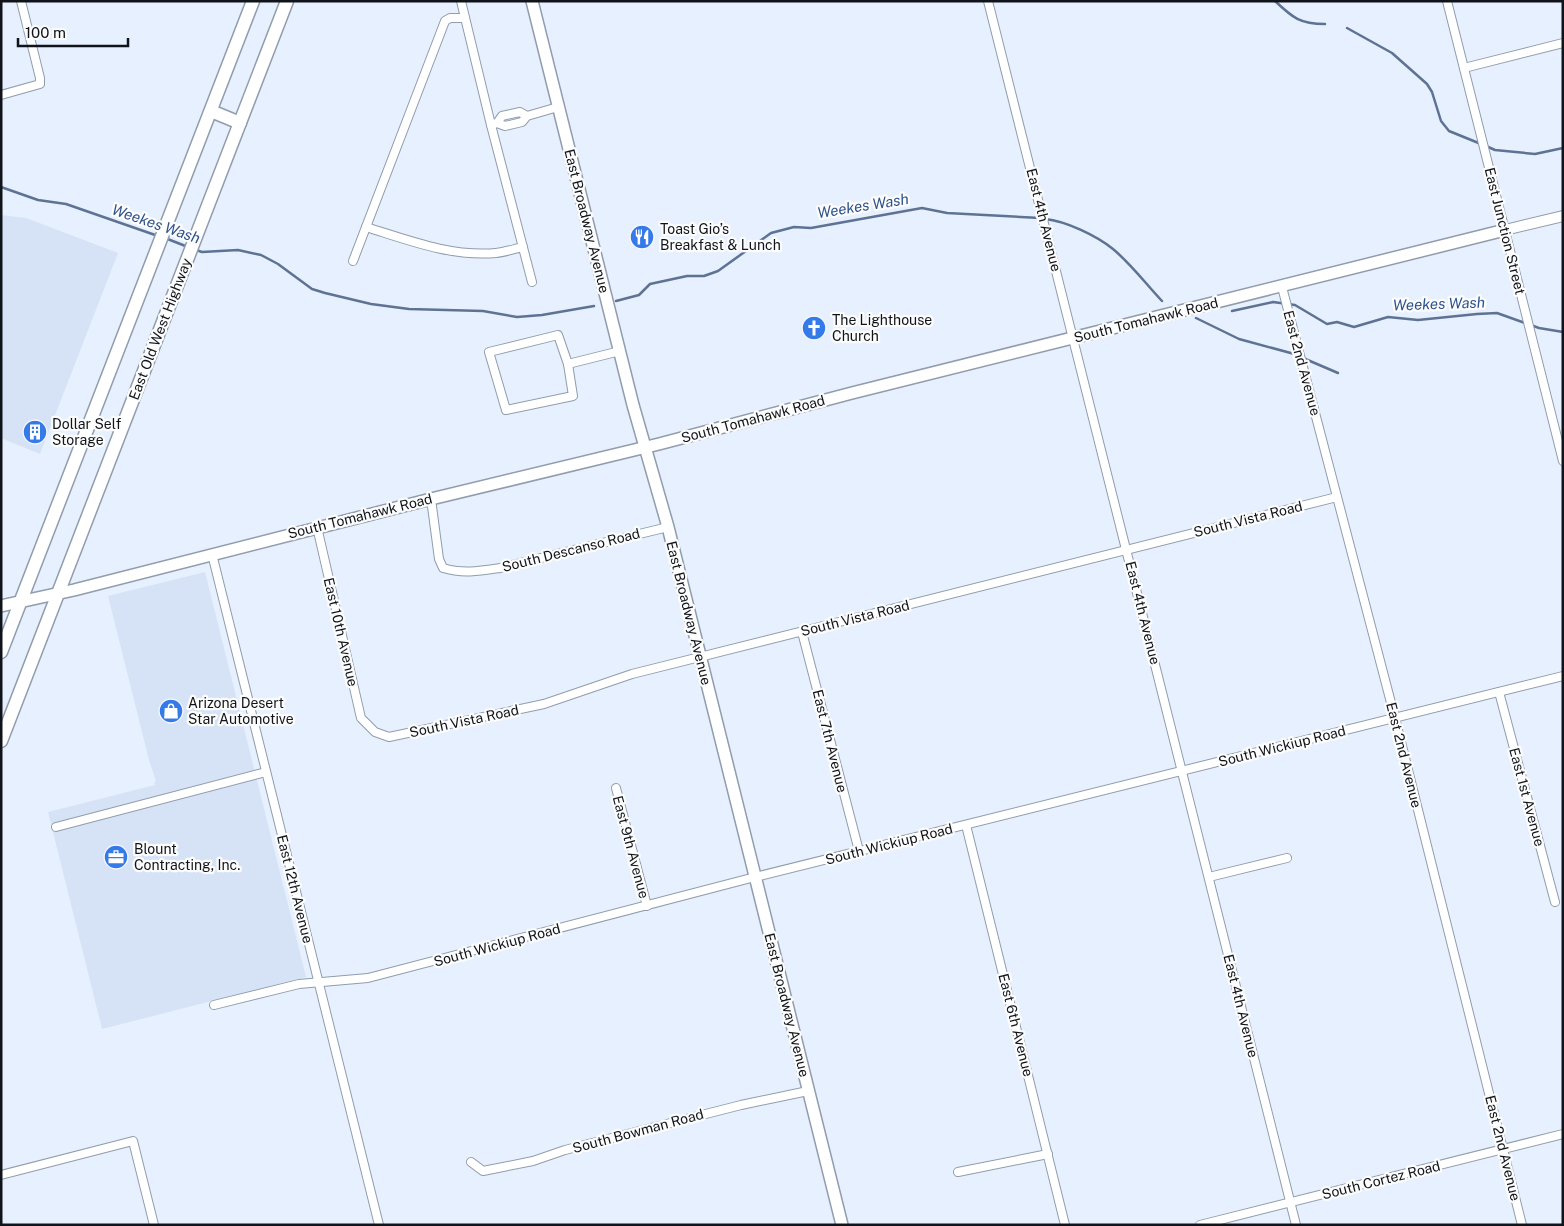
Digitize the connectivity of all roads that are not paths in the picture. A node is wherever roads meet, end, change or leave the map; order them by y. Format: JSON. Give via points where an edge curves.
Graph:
{"nodes":[{"id":1,"x":21,"y":1,"type":"edge"},
{"id":2,"x":253,"y":1,"type":"edge"},
{"id":3,"x":287,"y":1,"type":"edge"},
{"id":4,"x":461,"y":1,"type":"edge"},
{"id":5,"x":532,"y":1,"type":"edge"},
{"id":6,"x":988,"y":1,"type":"edge"},
{"id":7,"x":1447,"y":1,"type":"edge"},
{"id":8,"x":465,"y":18,"type":"junction"},
{"id":9,"x":1563,"y":43,"type":"edge"},
{"id":10,"x":1464,"y":68,"type":"junction"},
{"id":11,"x":1,"y":95,"type":"edge"},
{"id":12,"x":558,"y":107,"type":"junction"},
{"id":13,"x":211,"y":112,"type":"junction"},
{"id":14,"x":240,"y":123,"type":"junction"},
{"id":15,"x":494,"y":124,"type":"junction"},
{"id":16,"x":1563,"y":216,"type":"edge"},
{"id":17,"x":366,"y":227,"type":"junction"},
{"id":18,"x":1505,"y":230,"type":"junction"},
{"id":19,"x":523,"y":247,"type":"junction"},
{"id":20,"x":352,"y":261,"type":"dead end"},
{"id":21,"x":532,"y":282,"type":"dead end"},
{"id":22,"x":1282,"y":287,"type":"junction"},
{"id":23,"x":1074,"y":338,"type":"junction"},
{"id":24,"x":620,"y":351,"type":"junction"},
{"id":25,"x":568,"y":364,"type":"junction"},
{"id":26,"x":1560,"y":441,"type":"edge"},
{"id":27,"x":645,"y":447,"type":"junction"},
{"id":28,"x":1563,"y":461,"type":"edge"},
{"id":29,"x":1337,"y":497,"type":"junction"},
{"id":30,"x":431,"y":498,"type":"junction"},
{"id":31,"x":316,"y":527,"type":"junction"},
{"id":32,"x":668,"y":527,"type":"junction"},
{"id":33,"x":1128,"y":550,"type":"junction"},
{"id":34,"x":212,"y":554,"type":"junction"},
{"id":35,"x":58,"y":594,"type":"junction"},
{"id":36,"x":21,"y":602,"type":"junction"},
{"id":37,"x":1,"y":606,"type":"edge"},
{"id":38,"x":802,"y":632,"type":"junction"},
{"id":39,"x":1,"y":652,"type":"edge"},
{"id":40,"x":700,"y":657,"type":"junction"},
{"id":41,"x":1563,"y":676,"type":"edge"},
{"id":42,"x":1499,"y":692,"type":"junction"},
{"id":43,"x":1395,"y":718,"type":"junction"},
{"id":44,"x":375,"y":732,"type":"joint"},
{"id":45,"x":1,"y":741,"type":"edge"},
{"id":46,"x":1182,"y":771,"type":"junction"},
{"id":47,"x":266,"y":772,"type":"junction"},
{"id":48,"x":616,"y":788,"type":"dead end"},
{"id":49,"x":966,"y":825,"type":"junction"},
{"id":50,"x":56,"y":827,"type":"dead end"},
{"id":51,"x":859,"y":851,"type":"junction"},
{"id":52,"x":1287,"y":858,"type":"dead end"},
{"id":53,"x":755,"y":877,"type":"junction"},
{"id":54,"x":1209,"y":877,"type":"junction"},
{"id":55,"x":1555,"y":902,"type":"dead end"},
{"id":56,"x":647,"y":906,"type":"junction"},
{"id":57,"x":318,"y":982,"type":"junction"},
{"id":58,"x":214,"y":1005,"type":"dead end"},
{"id":59,"x":808,"y":1091,"type":"junction"},
{"id":60,"x":1563,"y":1134,"type":"edge"},
{"id":61,"x":1504,"y":1149,"type":"junction"},
{"id":62,"x":1048,"y":1154,"type":"junction"},
{"id":63,"x":471,"y":1162,"type":"dead end"},
{"id":64,"x":958,"y":1172,"type":"dead end"},
{"id":65,"x":1,"y":1176,"type":"edge"},
{"id":66,"x":1291,"y":1202,"type":"junction"},
{"id":67,"x":154,"y":1225,"type":"edge"},
{"id":68,"x":379,"y":1225,"type":"edge"},
{"id":69,"x":842,"y":1225,"type":"edge"},
{"id":70,"x":1065,"y":1225,"type":"edge"},
{"id":71,"x":1200,"y":1225,"type":"edge"},
{"id":72,"x":1296,"y":1225,"type":"edge"},
{"id":73,"x":1522,"y":1225,"type":"edge"}],
"edges":[{"from":1,"to":11,"type":"street","via":[[40,84]]},
{"from":2,"to":13,"type":"main road"},
{"from":3,"to":14,"type":"main road","name":"East Old West Highway"},
{"from":4,"to":8,"type":"street"},
{"from":5,"to":12,"type":"main road","name":"East Broadway Avenue"},
{"from":6,"to":23,"type":"street","name":"East 4th Avenue"},
{"from":7,"to":10,"type":"street","name":"East Junction Street"},
{"from":8,"to":15,"type":"street"},
{"from":8,"to":17,"type":"street","via":[[445,21]]},
{"from":9,"to":10,"type":"street"},
{"from":10,"to":18,"type":"street","name":"East Junction Street"},
{"from":12,"to":15,"type":"street","via":[[527,116],[520,112],[502,116]]},
{"from":12,"to":24,"type":"main road","name":"East Broadway Avenue"},
{"from":13,"to":14,"type":"main road"},
{"from":13,"to":36,"type":"main road"},
{"from":14,"to":35,"type":"main road","name":"East Old West Highway"},
{"from":15,"to":19,"type":"street"},
{"from":16,"to":18,"type":"street"},
{"from":17,"to":19,"type":"street","via":[[444,250],[496,253]]},
{"from":17,"to":20,"type":"street"},
{"from":18,"to":22,"type":"main road","name":"South Tomahawk Road"},
{"from":18,"to":26,"type":"street","name":"East Junction Street"},
{"from":19,"to":21,"type":"street"},
{"from":22,"to":23,"type":"main road","name":"South Tomahawk Road"},
{"from":22,"to":29,"type":"street","name":"East 2nd Avenue"},
{"from":23,"to":27,"type":"main road","name":"South Tomahawk Road"},
{"from":23,"to":33,"type":"street","name":"East 4th Avenue"},
{"from":24,"to":25,"type":"street"},
{"from":24,"to":27,"type":"main road","name":"East Broadway Avenue"},
{"from":25,"to":25,"type":"street","via":[[558,335],[489,352],[506,410],[574,396]]},
{"from":26,"to":28,"type":"street","name":"East Junction Street"},
{"from":27,"to":30,"type":"main road","name":"South Tomahawk Road"},
{"from":27,"to":32,"type":"main road","name":"East Broadway Avenue"},
{"from":29,"to":33,"type":"street","name":"South Vista Road"},
{"from":29,"to":43,"type":"street","name":"East 2nd Avenue"},
{"from":30,"to":31,"type":"main road","name":"South Tomahawk Road"},
{"from":30,"to":32,"type":"street","name":"South Descanso Road","via":[[439,559],[443,568],[452,570],[475,572]]},
{"from":31,"to":34,"type":"main road","name":"South Tomahawk Road"},
{"from":31,"to":44,"type":"street","name":"East 10th Avenue","via":[[361,718]]},
{"from":32,"to":40,"type":"main road","name":"East Broadway Avenue"},
{"from":33,"to":38,"type":"street","name":"South Vista Road"},
{"from":33,"to":46,"type":"street","name":"East 4th Avenue"},
{"from":34,"to":35,"type":"main road","name":"South Tomahawk Road"},
{"from":34,"to":47,"type":"street","name":"East 12th Avenue"},
{"from":35,"to":36,"type":"main road","name":"South Tomahawk Road"},
{"from":35,"to":45,"type":"main road","name":"East Old West Highway"},
{"from":36,"to":37,"type":"main road","name":"South Tomahawk Road"},
{"from":36,"to":39,"type":"main road"},
{"from":38,"to":40,"type":"street","name":"South Vista Road"},
{"from":38,"to":51,"type":"street","name":"East 7th Avenue"},
{"from":40,"to":44,"type":"street","name":"South Vista Road","via":[[632,674],[544,704],[389,737]]},
{"from":40,"to":53,"type":"main road","name":"East Broadway Avenue"},
{"from":41,"to":42,"type":"street","name":"South Wickiup Road"},
{"from":42,"to":43,"type":"street","name":"South Wickiup Road"},
{"from":42,"to":55,"type":"street","name":"East 1st Avenue"},
{"from":43,"to":46,"type":"street","name":"South Wickiup Road"},
{"from":43,"to":61,"type":"street","name":"East 2nd Avenue"},
{"from":46,"to":49,"type":"street","name":"South Wickiup Road"},
{"from":46,"to":54,"type":"street","name":"East 4th Avenue"},
{"from":47,"to":50,"type":"street"},
{"from":47,"to":57,"type":"street","name":"East 12th Avenue"},
{"from":48,"to":56,"type":"street","name":"East 9th Avenue"},
{"from":49,"to":51,"type":"street","name":"South Wickiup Road"},
{"from":49,"to":62,"type":"street","name":"East 6th Avenue"},
{"from":51,"to":53,"type":"street","name":"South Wickiup Road"},
{"from":52,"to":54,"type":"street"},
{"from":53,"to":56,"type":"street","name":"South Wickiup Road"},
{"from":53,"to":59,"type":"main road","name":"East Broadway Avenue"},
{"from":54,"to":66,"type":"street","name":"East 4th Avenue"},
{"from":56,"to":57,"type":"street","name":"South Wickiup Road","via":[[368,978]]},
{"from":57,"to":58,"type":"street","name":"South Wickiup Road"},
{"from":57,"to":68,"type":"street","name":"East 12th Avenue"},
{"from":59,"to":63,"type":"street","name":"South Bowman Road","via":[[741,1105],[525,1163],[483,1171]]},
{"from":59,"to":69,"type":"main road","name":"East Broadway Avenue"},
{"from":60,"to":61,"type":"street","name":"South Cortez Road"},
{"from":61,"to":66,"type":"street","name":"South Cortez Road"},
{"from":61,"to":73,"type":"street","name":"East 2nd Avenue"},
{"from":62,"to":64,"type":"street"},
{"from":62,"to":70,"type":"street","name":"East 6th Avenue"},
{"from":65,"to":67,"type":"street","via":[[133,1141]]},
{"from":66,"to":71,"type":"street","name":"South Cortez Road"},
{"from":66,"to":72,"type":"street","name":"East 4th Avenue"}]}
